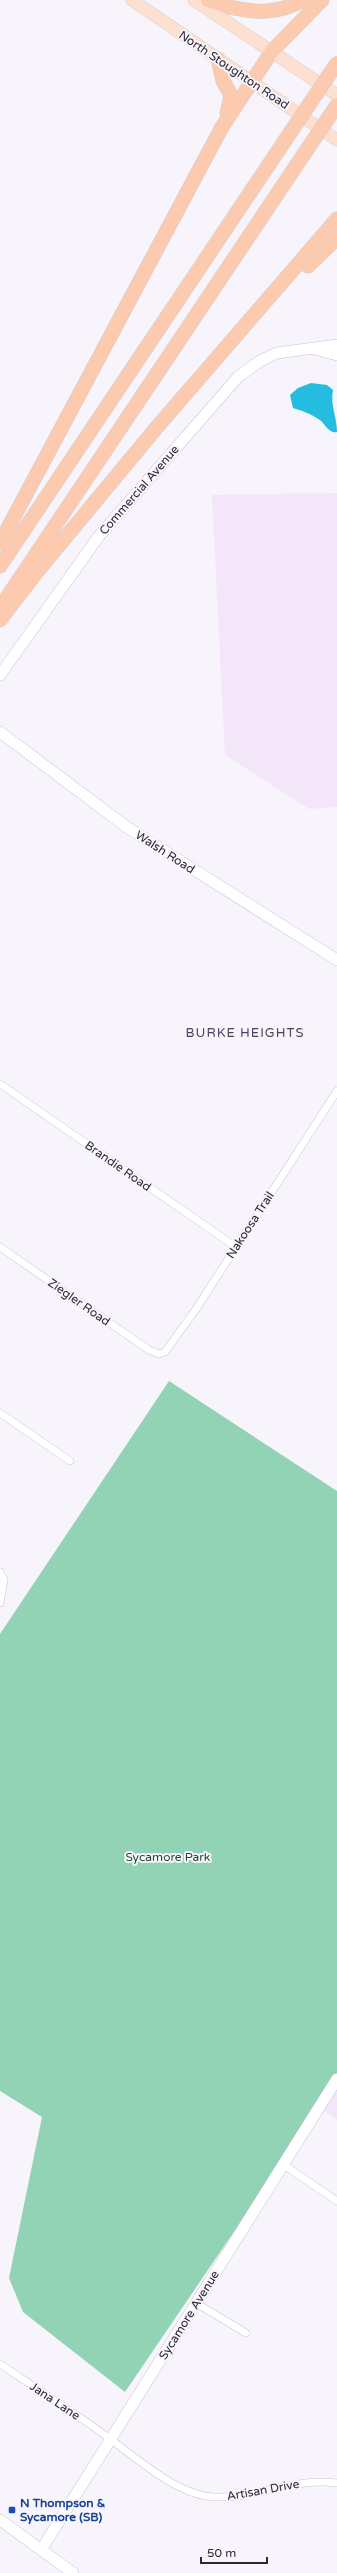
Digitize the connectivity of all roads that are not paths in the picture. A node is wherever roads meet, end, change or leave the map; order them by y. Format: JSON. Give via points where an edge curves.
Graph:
{"nodes":[{"id":1,"x":132,"y":0,"type":"edge"},
{"id":2,"x":194,"y":0,"type":"edge"},
{"id":3,"x":208,"y":0,"type":"edge"},
{"id":4,"x":302,"y":0,"type":"edge"},
{"id":5,"x":322,"y":0,"type":"edge"},
{"id":6,"x":272,"y":52,"type":"junction"},
{"id":7,"x":218,"y":59,"type":"junction"},
{"id":8,"x":337,"y":64,"type":"edge"},
{"id":9,"x":251,"y":81,"type":"junction"},
{"id":10,"x":337,"y":95,"type":"edge"},
{"id":11,"x":337,"y":105,"type":"edge"},
{"id":12,"x":222,"y":127,"type":"junction"},
{"id":13,"x":337,"y":140,"type":"edge"},
{"id":14,"x":337,"y":219,"type":"edge"},
{"id":15,"x":337,"y":238,"type":"edge"},
{"id":16,"x":254,"y":317,"type":"junction"},
{"id":17,"x":337,"y":345,"type":"edge"},
{"id":18,"x":312,"y":348,"type":"junction"},
{"id":19,"x":337,"y":355,"type":"edge"},
{"id":20,"x":0,"y":543,"type":"edge"},
{"id":21,"x":0,"y":566,"type":"edge"},
{"id":22,"x":0,"y":608,"type":"edge"},
{"id":23,"x":0,"y":620,"type":"edge"},
{"id":24,"x":0,"y":675,"type":"edge"},
{"id":25,"x":0,"y":732,"type":"edge"},
{"id":26,"x":337,"y":960,"type":"edge"},
{"id":27,"x":0,"y":1084,"type":"edge"},
{"id":28,"x":337,"y":1091,"type":"edge"},
{"id":29,"x":0,"y":1247,"type":"edge"},
{"id":30,"x":236,"y":1247,"type":"junction"},
{"id":31,"x":159,"y":1354,"type":"joint"},
{"id":32,"x":0,"y":1413,"type":"edge"},
{"id":33,"x":70,"y":1461,"type":"dead end"},
{"id":34,"x":0,"y":1572,"type":"edge"},
{"id":35,"x":0,"y":1603,"type":"edge"},
{"id":36,"x":337,"y":2079,"type":"edge"},
{"id":37,"x":284,"y":2165,"type":"junction"},
{"id":38,"x":337,"y":2201,"type":"edge"},
{"id":39,"x":196,"y":2303,"type":"junction"},
{"id":40,"x":246,"y":2333,"type":"dead end"},
{"id":41,"x":0,"y":2364,"type":"edge"},
{"id":42,"x":110,"y":2439,"type":"junction"},
{"id":43,"x":337,"y":2483,"type":"edge"},
{"id":44,"x":0,"y":2520,"type":"edge"},
{"id":45,"x":40,"y":2550,"type":"junction"},
{"id":46,"x":73,"y":2573,"type":"edge"}],
"edges":[{"from":1,"to":7,"type":"main road","name":"North Stoughton Road"},
{"from":2,"to":6,"type":"main road"},
{"from":3,"to":4,"type":"highway","via":[[254,12],[292,6]]},
{"from":5,"to":6,"type":"highway"},
{"from":6,"to":9,"type":"highway"},
{"from":6,"to":10,"type":"main road"},
{"from":7,"to":9,"type":"main road","name":"North Stoughton Road"},
{"from":7,"to":12,"type":"highway","via":[[223,81],[231,96]]},
{"from":8,"to":21,"type":"highway","bridge":true},
{"from":9,"to":12,"type":"highway"},
{"from":9,"to":13,"type":"main road","name":"North Stoughton Road"},
{"from":11,"to":22,"type":"highway","bridge":true},
{"from":12,"to":20,"type":"highway"},
{"from":14,"to":16,"type":"highway"},
{"from":15,"to":16,"type":"highway"},
{"from":16,"to":23,"type":"highway","via":[[158,427]]},
{"from":17,"to":18,"type":"street","name":"Commercial Avenue"},
{"from":18,"to":19,"type":"street","name":"Commercial Avenue"},
{"from":18,"to":24,"type":"street","name":"Commercial Avenue","via":[[271,355],[238,377],[99,536]]},
{"from":25,"to":26,"type":"street","name":"Walsh Road","via":[[128,828]]},
{"from":27,"to":30,"type":"street","name":"Brandie Road"},
{"from":28,"to":30,"type":"street","name":"Nakoosa Trail"},
{"from":29,"to":31,"type":"street","name":"Ziegler Road","via":[[149,1350]]},
{"from":30,"to":31,"type":"street","name":"Nakoosa Trail","via":[[172,1345]]},
{"from":32,"to":33,"type":"street"},
{"from":34,"to":35,"type":"street","via":[[4,1580]]},
{"from":36,"to":37,"type":"street","name":"Sycamore Avenue"},
{"from":37,"to":38,"type":"street"},
{"from":37,"to":39,"type":"street","name":"Sycamore Avenue"},
{"from":39,"to":40,"type":"street"},
{"from":39,"to":42,"type":"street","name":"Sycamore Avenue"},
{"from":41,"to":42,"type":"street","name":"Jana Lane"},
{"from":42,"to":43,"type":"street","name":"Artisan Drive","via":[[154,2471],[188,2490],[206,2496],[245,2495],[311,2482]]},
{"from":42,"to":45,"type":"street","name":"Sycamore Avenue"},
{"from":44,"to":45,"type":"street"},
{"from":45,"to":46,"type":"street"}]}
